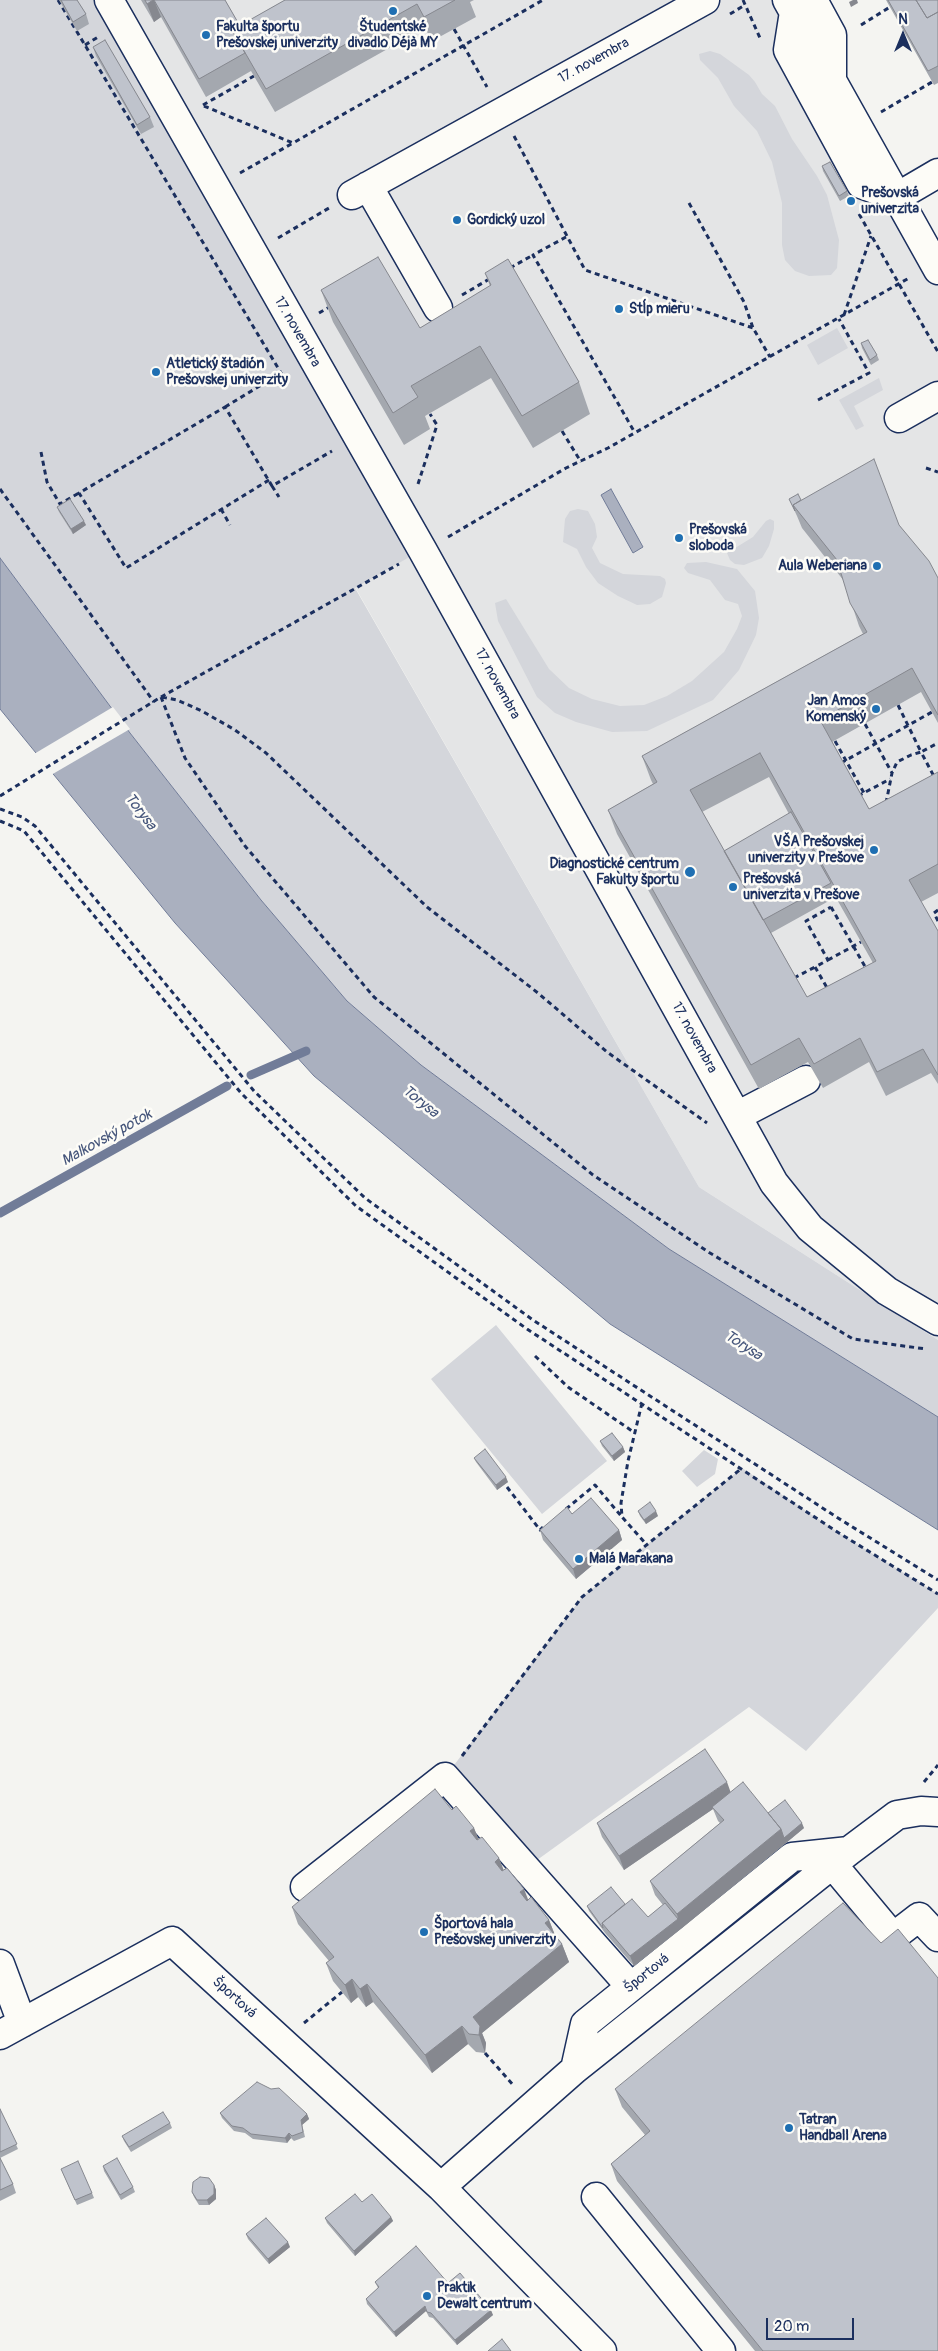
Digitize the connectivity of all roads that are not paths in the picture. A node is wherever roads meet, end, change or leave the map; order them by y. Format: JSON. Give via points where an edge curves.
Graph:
{"nodes":[{"id":1,"x":109,"y":0,"type":"edge"},
{"id":2,"x":705,"y":0,"type":"edge"},
{"id":3,"x":798,"y":4,"type":"edge"},
{"id":4,"x":938,"y":173,"type":"edge"},
{"id":5,"x":897,"y":197,"type":"junction"},
{"id":6,"x":926,"y":273,"type":"edge"},
{"id":7,"x":438,"y":308,"type":"road end"},
{"id":8,"x":938,"y":396,"type":"edge"},
{"id":9,"x":899,"y":418,"type":"dead end"},
{"id":10,"x":806,"y":1080,"type":"edge"},
{"id":11,"x":725,"y":1122,"type":"junction"},
{"id":12,"x":938,"y":1321,"type":"edge"},
{"id":13,"x":938,"y":1812,"type":"edge"},
{"id":14,"x":841,"y":1858,"type":"junction"},
{"id":15,"x":305,"y":1887,"type":"dead end"},
{"id":16,"x":938,"y":1937,"type":"edge"},
{"id":17,"x":0,"y":1964,"type":"edge"},
{"id":18,"x":630,"y":1987,"type":"junction"},
{"id":19,"x":11,"y":2029,"type":"edge"},
{"id":20,"x":575,"y":2069,"type":"junction"},
{"id":21,"x":441,"y":2187,"type":"junction"},
{"id":22,"x":596,"y":2197,"type":"dead end"},
{"id":23,"x":602,"y":2351,"type":"edge"},
{"id":24,"x":721,"y":2351,"type":"edge"}],
"edges":[{"from":1,"to":11,"type":"street","name":"17. novembra","via":[[423,551]]},
{"from":2,"to":7,"type":"street","name":"17. novembra","via":[[360,191]]},
{"from":3,"to":5,"type":"street","via":[[832,81]]},
{"from":3,"to":5,"type":"street","via":[[788,50],[861,184]]},
{"from":4,"to":5,"type":"street"},
{"from":5,"to":6,"type":"street"},
{"from":8,"to":9,"type":"street"},
{"from":10,"to":11,"type":"street"},
{"from":11,"to":12,"type":"street","name":"17. novembra","via":[[810,1228],[887,1291]]},
{"from":13,"to":14,"type":"street","via":[[897,1815]]},
{"from":14,"to":16,"type":"street","via":[[893,1937],[920,1917]]},
{"from":14,"to":18,"type":"street","name":"Športová","via":[[792,1857]]},
{"from":14,"to":20,"type":"street"},
{"from":15,"to":18,"type":"street","via":[[445,1777]]},
{"from":17,"to":19,"type":"street"},
{"from":18,"to":20,"type":"street","name":"Športová","via":[[585,2024]]},
{"from":19,"to":21,"type":"street","name":"Športová","via":[[172,1941]]},
{"from":20,"to":21,"type":"street"},
{"from":21,"to":23,"type":"street","name":"Športová"},
{"from":22,"to":24,"type":"street"}]}
